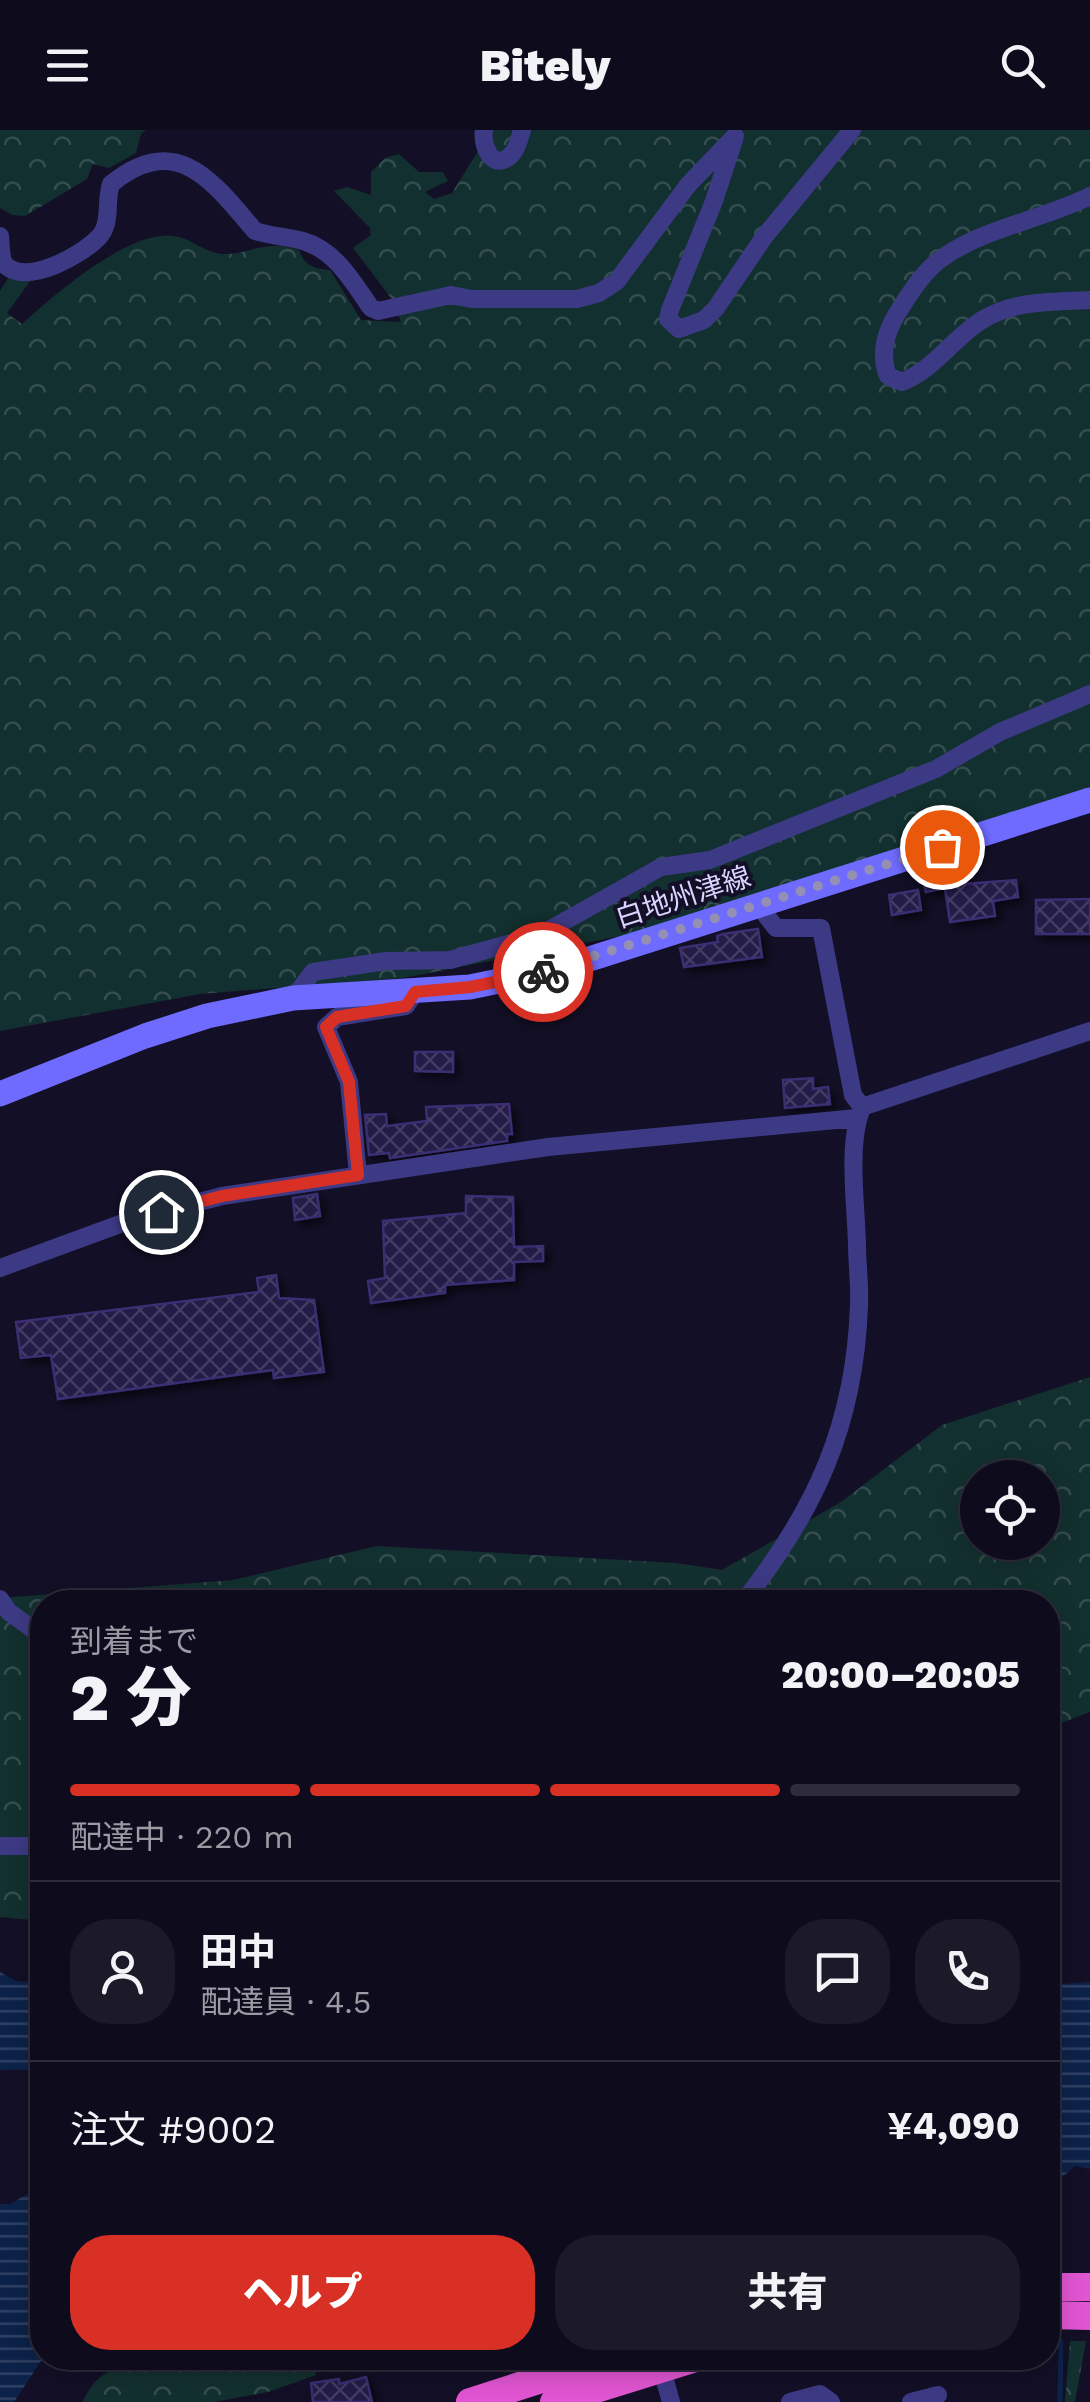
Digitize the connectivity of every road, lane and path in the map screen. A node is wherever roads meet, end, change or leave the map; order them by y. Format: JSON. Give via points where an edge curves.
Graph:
{"nodes":[{"id":1,"x":484,"y":130,"type":"edge"},
{"id":2,"x":522,"y":130,"type":"edge"},
{"id":3,"x":852,"y":130,"type":"edge"},
{"id":4,"x":736,"y":133,"type":"edge"},
{"id":5,"x":1090,"y":196,"type":"edge"},
{"id":6,"x":0,"y":236,"type":"edge"},
{"id":7,"x":1090,"y":300,"type":"edge"},
{"id":8,"x":1090,"y":694,"type":"edge"},
{"id":9,"x":1090,"y":800,"type":"edge"},
{"id":10,"x":758,"y":905,"type":"junction"},
{"id":11,"x":415,"y":992,"type":"junction"},
{"id":12,"x":294,"y":998,"type":"junction"},
{"id":13,"x":1090,"y":1031,"type":"edge"},
{"id":14,"x":0,"y":1094,"type":"edge"},
{"id":15,"x":860,"y":1113,"type":"junction"},
{"id":16,"x":358,"y":1175,"type":"junction"},
{"id":17,"x":0,"y":1268,"type":"edge"},
{"id":18,"x":751,"y":1590,"type":"edge"},
{"id":19,"x":0,"y":1600,"type":"edge"},
{"id":20,"x":30,"y":1627,"type":"edge"},
{"id":21,"x":0,"y":1846,"type":"edge"},
{"id":22,"x":30,"y":1846,"type":"edge"},
{"id":23,"x":1090,"y":2287,"type":"edge"},
{"id":24,"x":1060,"y":2288,"type":"edge"},
{"id":25,"x":1060,"y":2315,"type":"edge"},
{"id":26,"x":1090,"y":2316,"type":"edge"},
{"id":27,"x":570,"y":2370,"type":"edge"},
{"id":28,"x":641,"y":2370,"type":"edge"},
{"id":29,"x":662,"y":2370,"type":"edge"},
{"id":30,"x":938,"y":2396,"type":"dead end"},
{"id":31,"x":470,"y":2402,"type":"edge"},
{"id":32,"x":554,"y":2402,"type":"edge"},
{"id":33,"x":670,"y":2402,"type":"edge"},
{"id":34,"x":790,"y":2402,"type":"edge"},
{"id":35,"x":831,"y":2402,"type":"edge"},
{"id":36,"x":910,"y":2402,"type":"edge"}],
"edges":[{"from":1,"to":2,"type":"street","via":[[483,147],[497,159],[514,153]]},
{"from":3,"to":4,"type":"street","via":[[716,308],[679,329],[668,319],[670,310]]},
{"from":4,"to":6,"type":"street","via":[[617,280],[577,299],[451,295],[378,311],[324,250],[255,231],[210,181],[184,164],[160,159],[111,184],[100,237],[42,272],[6,266]]},
{"from":5,"to":7,"type":"street","via":[[944,256],[894,318],[882,361],[888,376],[902,382],[1010,306]]},
{"from":8,"to":12,"type":"street","via":[[919,776],[710,860],[660,867],[540,935],[450,960],[313,972]]},
{"from":9,"to":10,"type":"main road","name":"白地州津線"},
{"from":10,"to":11,"type":"main road","name":"白地州津線","via":[[561,968]]},
{"from":10,"to":15,"type":"street","via":[[776,928],[822,928]]},
{"from":11,"to":12,"type":"main road","name":"白地州津線"},
{"from":11,"to":16,"type":"street","via":[[406,1006],[337,1017],[326,1027],[349,1082]]},
{"from":12,"to":14,"type":"main road","name":"白地州津線","via":[[144,1036]]},
{"from":13,"to":15,"type":"street"},
{"from":15,"to":16,"type":"street"},
{"from":15,"to":18,"type":"street","via":[[859,1304],[840,1435],[805,1514]]},
{"from":16,"to":17,"type":"street","via":[[222,1196]]},
{"from":19,"to":20,"type":"street"},
{"from":21,"to":22,"type":"street"},
{"from":23,"to":24,"type":"highway"},
{"from":25,"to":26,"type":"highway"},
{"from":27,"to":31,"type":"highway"},
{"from":28,"to":32,"type":"highway"},
{"from":29,"to":33,"type":"street"},
{"from":30,"to":36,"type":"street"},
{"from":34,"to":35,"type":"street","via":[[820,2394]]}]}
